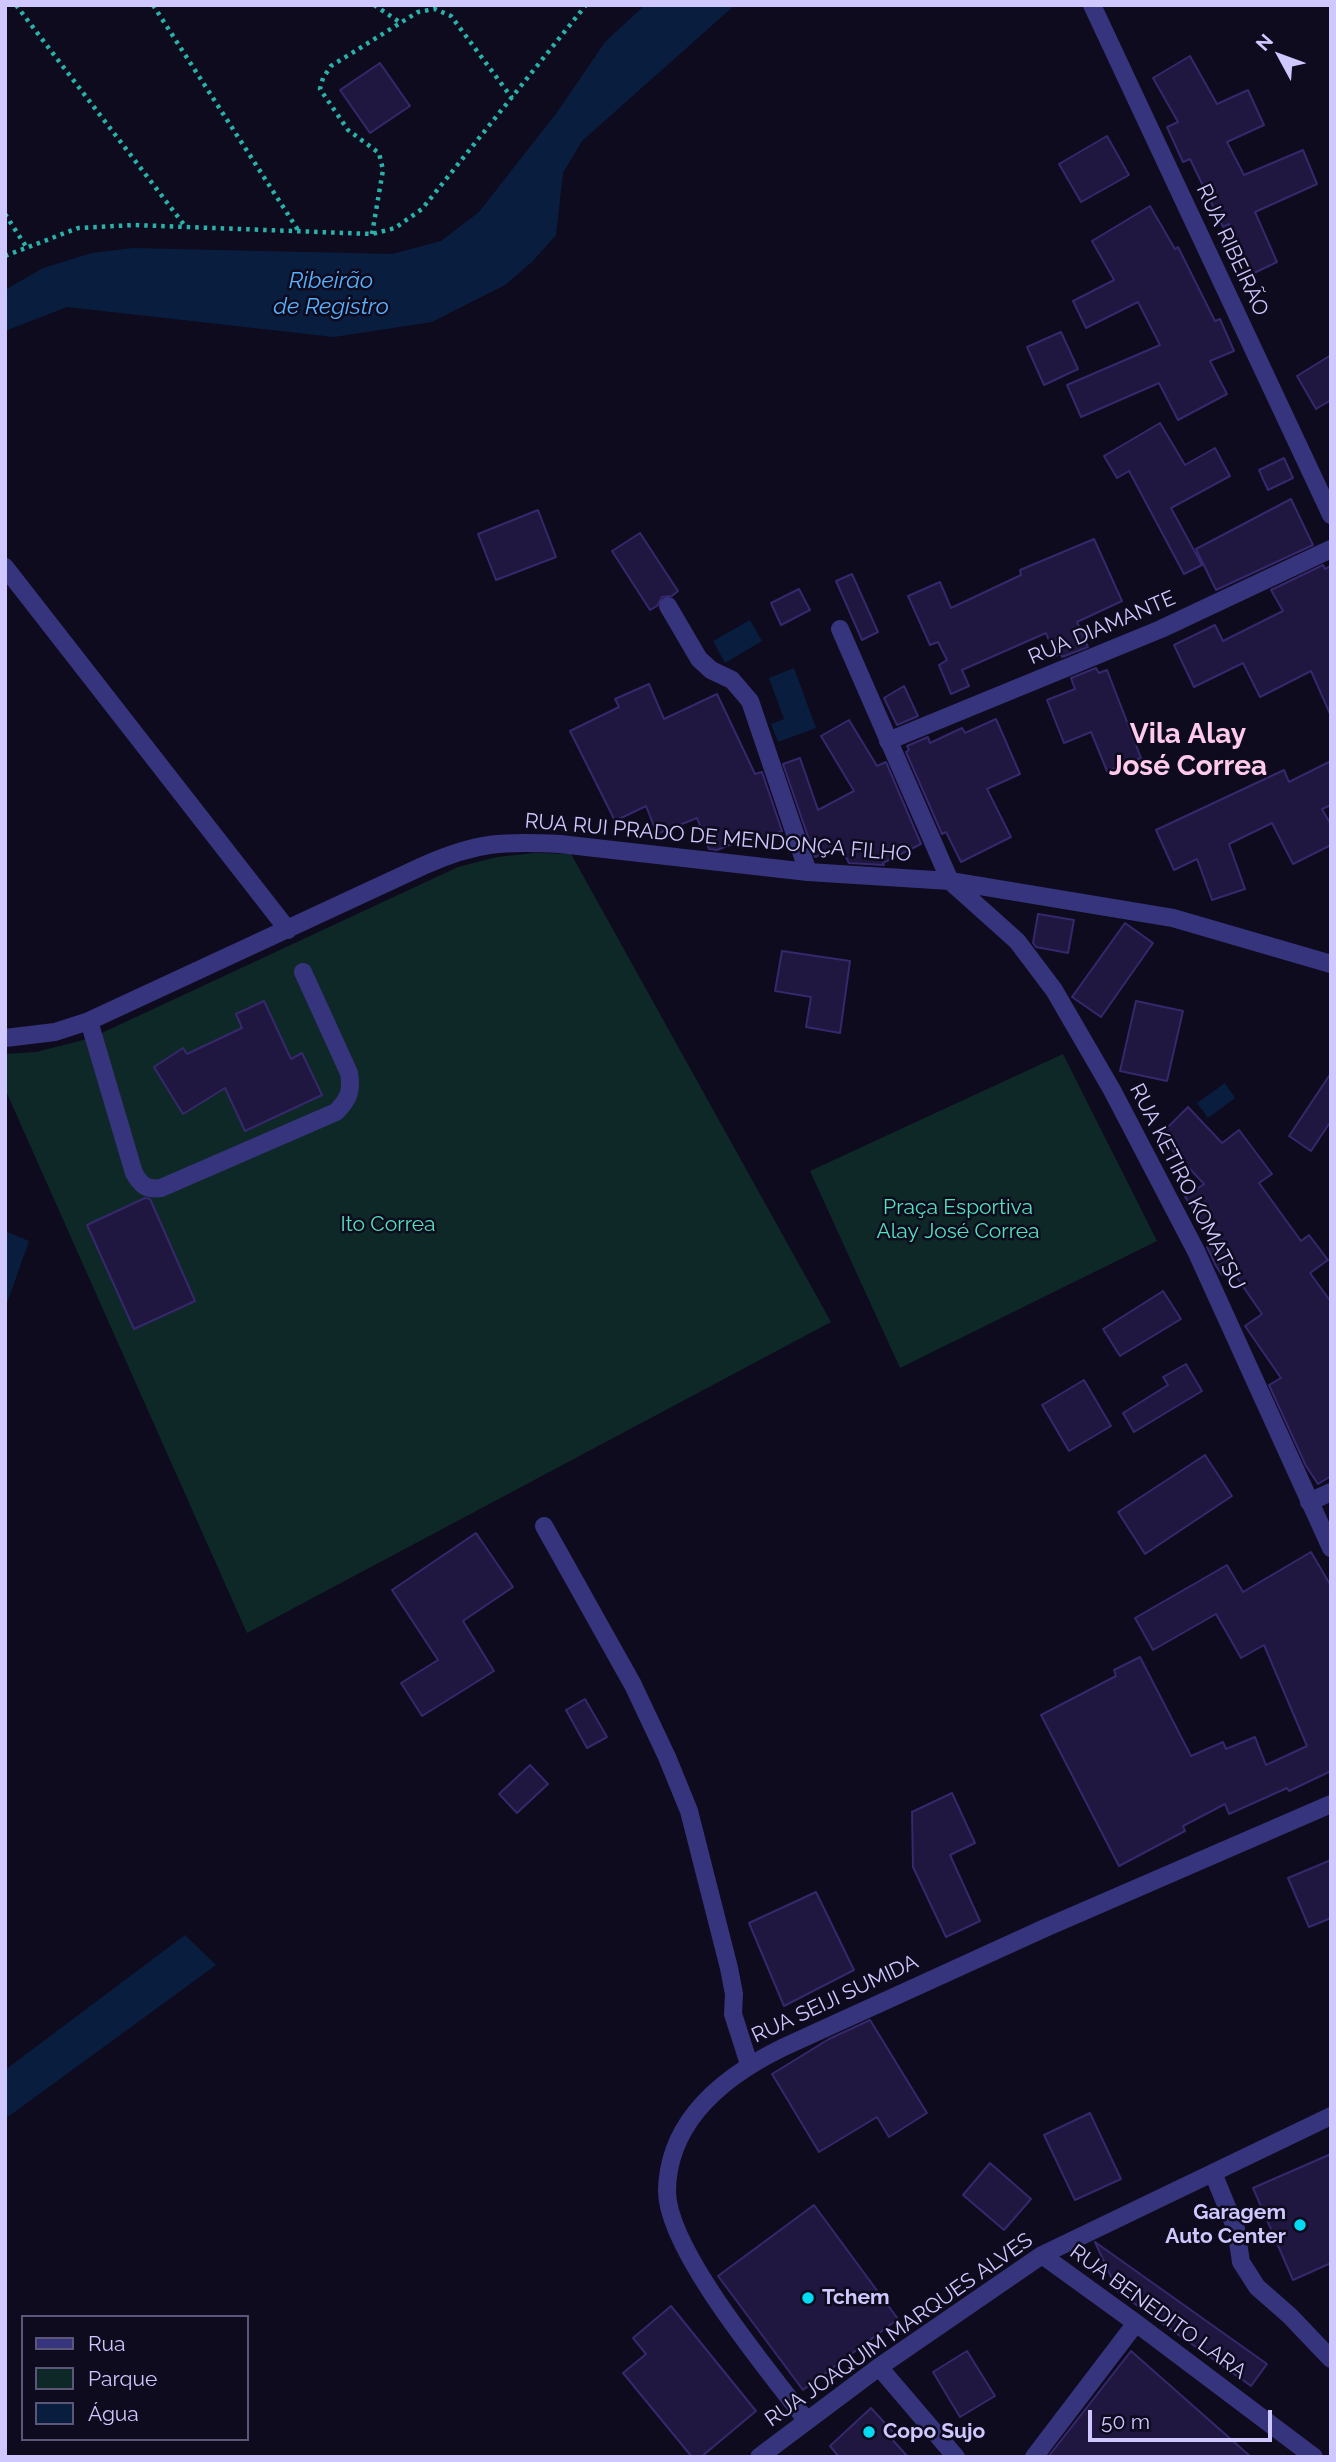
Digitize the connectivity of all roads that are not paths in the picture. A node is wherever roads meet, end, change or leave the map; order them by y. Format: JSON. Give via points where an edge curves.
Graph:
{"nodes":[{"id":1,"x":1092,"y":5,"type":"edge"},
{"id":2,"x":1331,"y":515,"type":"edge"},
{"id":3,"x":1331,"y":549,"type":"edge"},
{"id":4,"x":5,"y":566,"type":"edge"},
{"id":5,"x":668,"y":606,"type":"dead end"},
{"id":6,"x":840,"y":629,"type":"dead end"},
{"id":7,"x":888,"y":741,"type":"junction"},
{"id":8,"x":808,"y":872,"type":"junction"},
{"id":9,"x":950,"y":881,"type":"junction"},
{"id":10,"x":288,"y":930,"type":"junction"},
{"id":11,"x":1331,"y":964,"type":"edge"},
{"id":12,"x":303,"y":972,"type":"dead end"},
{"id":13,"x":89,"y":1021,"type":"junction"},
{"id":14,"x":5,"y":1038,"type":"edge"},
{"id":15,"x":1331,"y":1492,"type":"edge"},
{"id":16,"x":1309,"y":1502,"type":"junction"},
{"id":17,"x":544,"y":1526,"type":"dead end"},
{"id":18,"x":1331,"y":1548,"type":"edge"},
{"id":19,"x":1331,"y":1804,"type":"edge"},
{"id":20,"x":749,"y":2064,"type":"junction"},
{"id":21,"x":1331,"y":2116,"type":"edge"},
{"id":22,"x":1213,"y":2172,"type":"junction"},
{"id":23,"x":1042,"y":2255,"type":"junction"},
{"id":24,"x":1136,"y":2323,"type":"junction"},
{"id":25,"x":1331,"y":2359,"type":"edge"},
{"id":26,"x":879,"y":2367,"type":"junction"},
{"id":27,"x":806,"y":2420,"type":"junction"},
{"id":28,"x":759,"y":2457,"type":"edge"},
{"id":29,"x":956,"y":2457,"type":"edge"},
{"id":30,"x":1034,"y":2457,"type":"edge"},
{"id":31,"x":1314,"y":2457,"type":"edge"}],
"edges":[{"from":1,"to":2,"type":"street","name":"RUA RIBEIRÃO"},
{"from":3,"to":7,"type":"street","name":"RUA DIAMANTE","via":[[1161,629]]},
{"from":4,"to":10,"type":"street"},
{"from":5,"to":8,"type":"street","via":[[699,659],[732,680],[750,701]]},
{"from":6,"to":7,"type":"street"},
{"from":7,"to":9,"type":"street"},
{"from":8,"to":9,"type":"street","name":"RUA RUI PRADO DE MENDONÇA FILHO"},
{"from":8,"to":10,"type":"street","name":"RUA RUI PRADO DE MENDONÇA FILHO","via":[[560,844],[486,844],[457,851]]},
{"from":9,"to":11,"type":"street","name":"RUA RUI PRADO DE MENDONÇA FILHO","via":[[1173,918]]},
{"from":9,"to":16,"type":"street","name":"RUA KETIRO KOMATSU","via":[[1017,941],[1054,990],[1112,1090],[1196,1251]]},
{"from":10,"to":13,"type":"street","name":"RUA RUI PRADO DE MENDONÇA FILHO"},
{"from":12,"to":13,"type":"street","via":[[349,1073],[348,1100],[336,1112],[161,1188],[150,1190],[134,1172]]},
{"from":13,"to":14,"type":"street","name":"RUA RUI PRADO DE MENDONÇA FILHO","via":[[55,1032]]},
{"from":15,"to":16,"type":"street"},
{"from":16,"to":18,"type":"street","name":"RUA KETIRO KOMATSU"},
{"from":17,"to":20,"type":"street","via":[[633,1685],[689,1811],[729,1968],[733,2014]]},
{"from":19,"to":20,"type":"street","name":"RUA SEIJI SUMIDA"},
{"from":20,"to":27,"type":"street","name":"RUA SEIJI SUMIDA","via":[[699,2108],[679,2139],[667,2193],[699,2274]]},
{"from":21,"to":22,"type":"street","name":"RUA JOAQUIM MARQUES ALVES"},
{"from":22,"to":23,"type":"street","name":"RUA JOAQUIM MARQUES ALVES"},
{"from":22,"to":25,"type":"street","via":[[1236,2229],[1241,2262],[1257,2287]]},
{"from":23,"to":24,"type":"street","name":"RUA BENEDITO LARA"},
{"from":23,"to":26,"type":"street","name":"RUA JOAQUIM MARQUES ALVES"},
{"from":24,"to":30,"type":"street"},
{"from":24,"to":31,"type":"street","name":"RUA BENEDITO LARA"},
{"from":26,"to":27,"type":"street","name":"RUA JOAQUIM MARQUES ALVES"},
{"from":26,"to":29,"type":"street"},
{"from":27,"to":28,"type":"street","name":"RUA JOAQUIM MARQUES ALVES"}]}
